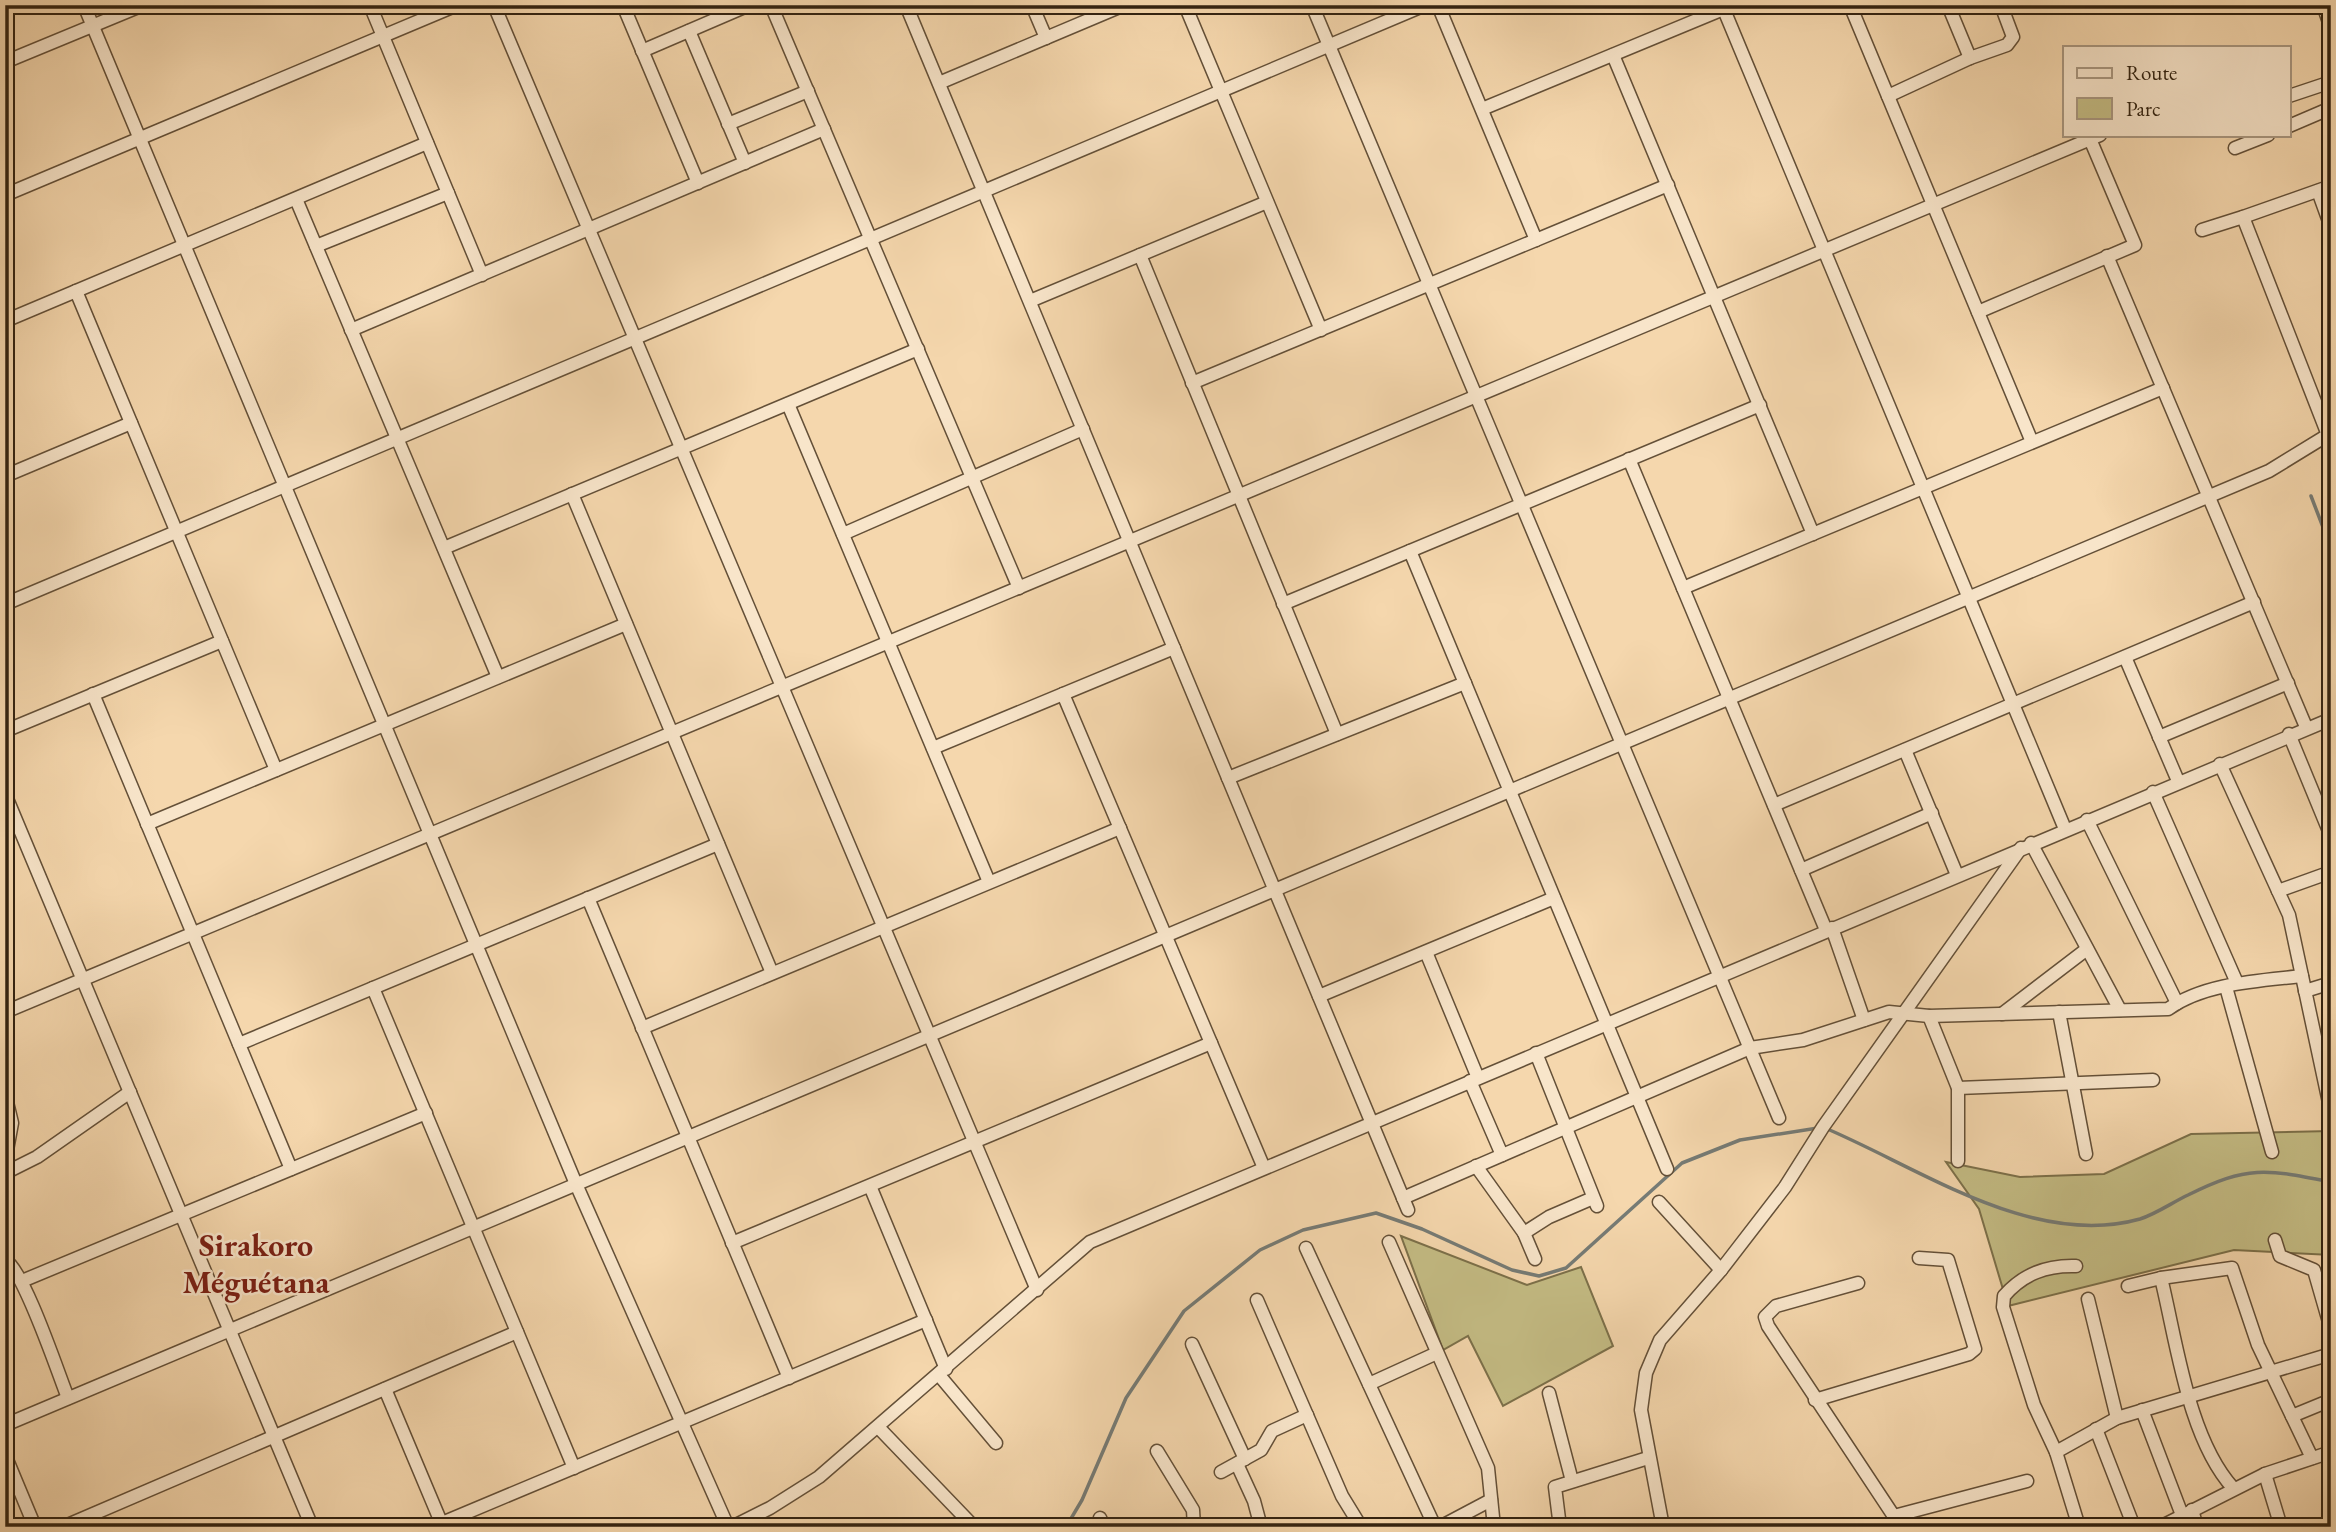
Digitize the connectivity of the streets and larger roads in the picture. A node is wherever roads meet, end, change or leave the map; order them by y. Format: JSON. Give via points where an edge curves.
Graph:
{"nodes":[{"id":1,"x":84,"y":5,"type":"edge"},
{"id":2,"x":143,"y":5,"type":"edge"},
{"id":3,"x":370,"y":5,"type":"edge"},
{"id":4,"x":457,"y":5,"type":"edge"},
{"id":5,"x":494,"y":5,"type":"edge"},
{"id":6,"x":623,"y":5,"type":"edge"},
{"id":7,"x":749,"y":5,"type":"edge"},
{"id":8,"x":771,"y":5,"type":"edge"},
{"id":9,"x":906,"y":5,"type":"edge"},
{"id":10,"x":1032,"y":5,"type":"edge"},
{"id":11,"x":1124,"y":5,"type":"edge"},
{"id":12,"x":1185,"y":5,"type":"edge"},
{"id":13,"x":1312,"y":5,"type":"edge"},
{"id":14,"x":1425,"y":5,"type":"edge"},
{"id":15,"x":1438,"y":5,"type":"edge"},
{"id":16,"x":1850,"y":5,"type":"edge"},
{"id":17,"x":1948,"y":5,"type":"edge"},
{"id":18,"x":2001,"y":5,"type":"edge"},
{"id":19,"x":2323,"y":5,"type":"edge"},
{"id":20,"x":1726,"y":6,"type":"edge"},
{"id":21,"x":93,"y":26,"type":"junction"},
{"id":22,"x":2331,"y":28,"type":"edge"},
{"id":23,"x":689,"y":31,"type":"junction"},
{"id":24,"x":383,"y":36,"type":"junction"},
{"id":25,"x":1046,"y":38,"type":"junction"},
{"id":26,"x":1329,"y":46,"type":"junction"},
{"id":27,"x":642,"y":51,"type":"junction"},
{"id":28,"x":1613,"y":55,"type":"junction"},
{"id":29,"x":1969,"y":58,"type":"junction"},
{"id":30,"x":5,"y":62,"type":"edge"},
{"id":31,"x":2331,"y":82,"type":"edge"},
{"id":32,"x":939,"y":83,"type":"junction"},
{"id":33,"x":808,"y":91,"type":"junction"},
{"id":34,"x":1221,"y":91,"type":"junction"},
{"id":35,"x":1888,"y":96,"type":"junction"},
{"id":36,"x":2290,"y":96,"type":"edge"},
{"id":37,"x":2331,"y":108,"type":"edge"},
{"id":38,"x":1482,"y":109,"type":"junction"},
{"id":39,"x":728,"y":124,"type":"junction"},
{"id":40,"x":2290,"y":126,"type":"edge"},
{"id":41,"x":824,"y":129,"type":"junction"},
{"id":42,"x":2265,"y":136,"type":"edge"},
{"id":43,"x":2095,"y":137,"type":"edge"},
{"id":44,"x":140,"y":138,"type":"junction"},
{"id":45,"x":427,"y":143,"type":"junction"},
{"id":46,"x":2235,"y":148,"type":"dead end"},
{"id":47,"x":745,"y":163,"type":"junction"},
{"id":48,"x":698,"y":183,"type":"junction"},
{"id":49,"x":1668,"y":185,"type":"junction"},
{"id":50,"x":2331,"y":186,"type":"edge"},
{"id":51,"x":984,"y":191,"type":"junction"},
{"id":52,"x":2318,"y":191,"type":"junction"},
{"id":53,"x":448,"y":193,"type":"junction"},
{"id":54,"x":5,"y":195,"type":"edge"},
{"id":55,"x":296,"y":199,"type":"junction"},
{"id":56,"x":1267,"y":202,"type":"junction"},
{"id":57,"x":1933,"y":204,"type":"junction"},
{"id":58,"x":2243,"y":217,"type":"junction"},
{"id":59,"x":2331,"y":227,"type":"edge"},
{"id":60,"x":589,"y":229,"type":"junction"},
{"id":61,"x":2202,"y":230,"type":"dead end"},
{"id":62,"x":871,"y":239,"type":"junction"},
{"id":63,"x":1536,"y":240,"type":"junction"},
{"id":64,"x":184,"y":246,"type":"junction"},
{"id":65,"x":316,"y":246,"type":"junction"},
{"id":66,"x":1824,"y":250,"type":"junction"},
{"id":67,"x":1140,"y":255,"type":"junction"},
{"id":68,"x":2107,"y":256,"type":"junction"},
{"id":69,"x":482,"y":275,"type":"junction"},
{"id":70,"x":1429,"y":284,"type":"junction"},
{"id":71,"x":76,"y":291,"type":"junction"},
{"id":72,"x":1714,"y":296,"type":"junction"},
{"id":73,"x":1030,"y":301,"type":"junction"},
{"id":74,"x":1978,"y":312,"type":"junction"},
{"id":75,"x":5,"y":321,"type":"edge"},
{"id":76,"x":351,"y":330,"type":"junction"},
{"id":77,"x":1321,"y":330,"type":"junction"},
{"id":78,"x":635,"y":339,"type":"junction"},
{"id":79,"x":918,"y":349,"type":"junction"},
{"id":80,"x":1192,"y":383,"type":"junction"},
{"id":81,"x":2163,"y":388,"type":"junction"},
{"id":82,"x":1476,"y":396,"type":"junction"},
{"id":83,"x":788,"y":404,"type":"junction"},
{"id":84,"x":1760,"y":405,"type":"junction"},
{"id":85,"x":131,"y":423,"type":"junction"},
{"id":86,"x":1083,"y":429,"type":"junction"},
{"id":87,"x":2329,"y":434,"type":"edge"},
{"id":88,"x":397,"y":439,"type":"junction"},
{"id":89,"x":2032,"y":442,"type":"junction"},
{"id":90,"x":681,"y":448,"type":"junction"},
{"id":91,"x":1629,"y":459,"type":"junction"},
{"id":92,"x":5,"y":476,"type":"edge"},
{"id":93,"x":972,"y":478,"type":"junction"},
{"id":94,"x":285,"y":486,"type":"junction"},
{"id":95,"x":1923,"y":488,"type":"junction"},
{"id":96,"x":572,"y":494,"type":"junction"},
{"id":97,"x":1239,"y":495,"type":"junction"},
{"id":98,"x":2209,"y":496,"type":"junction"},
{"id":99,"x":1521,"y":504,"type":"junction"},
{"id":100,"x":177,"y":532,"type":"junction"},
{"id":101,"x":843,"y":534,"type":"junction"},
{"id":102,"x":1813,"y":534,"type":"junction"},
{"id":103,"x":1130,"y":541,"type":"junction"},
{"id":104,"x":444,"y":548,"type":"junction"},
{"id":105,"x":1410,"y":551,"type":"junction"},
{"id":106,"x":1019,"y":588,"type":"junction"},
{"id":107,"x":1683,"y":588,"type":"junction"},
{"id":108,"x":1969,"y":597,"type":"junction"},
{"id":109,"x":2254,"y":602,"type":"junction"},
{"id":110,"x":5,"y":604,"type":"edge"},
{"id":111,"x":1283,"y":604,"type":"junction"},
{"id":112,"x":626,"y":624,"type":"junction"},
{"id":113,"x":222,"y":640,"type":"junction"},
{"id":114,"x":888,"y":642,"type":"junction"},
{"id":115,"x":1174,"y":648,"type":"junction"},
{"id":116,"x":2125,"y":657,"type":"junction"},
{"id":117,"x":498,"y":677,"type":"junction"},
{"id":118,"x":2288,"y":682,"type":"junction"},
{"id":119,"x":1465,"y":683,"type":"junction"},
{"id":120,"x":782,"y":687,"type":"junction"},
{"id":121,"x":93,"y":694,"type":"junction"},
{"id":122,"x":1063,"y":694,"type":"junction"},
{"id":123,"x":1729,"y":698,"type":"junction"},
{"id":124,"x":2013,"y":704,"type":"junction"},
{"id":125,"x":2331,"y":719,"type":"edge"},
{"id":126,"x":385,"y":725,"type":"junction"},
{"id":127,"x":2306,"y":727,"type":"junction"},
{"id":128,"x":5,"y":731,"type":"edge"},
{"id":129,"x":672,"y":733,"type":"junction"},
{"id":130,"x":1337,"y":734,"type":"junction"},
{"id":131,"x":2288,"y":734,"type":"junction"},
{"id":132,"x":2159,"y":737,"type":"junction"},
{"id":133,"x":1622,"y":743,"type":"junction"},
{"id":134,"x":933,"y":748,"type":"junction"},
{"id":135,"x":1905,"y":750,"type":"junction"},
{"id":136,"x":2220,"y":764,"type":"junction"},
{"id":137,"x":276,"y":770,"type":"junction"},
{"id":138,"x":1228,"y":778,"type":"junction"},
{"id":139,"x":2178,"y":781,"type":"junction"},
{"id":140,"x":1510,"y":791,"type":"junction"},
{"id":141,"x":2153,"y":792,"type":"junction"},
{"id":142,"x":5,"y":794,"type":"edge"},
{"id":143,"x":1774,"y":805,"type":"junction"},
{"id":144,"x":1932,"y":813,"type":"junction"},
{"id":145,"x":2087,"y":820,"type":"junction"},
{"id":146,"x":147,"y":824,"type":"junction"},
{"id":147,"x":1120,"y":828,"type":"junction"},
{"id":148,"x":2065,"y":829,"type":"junction"},
{"id":149,"x":430,"y":834,"type":"junction"},
{"id":150,"x":2331,"y":836,"type":"edge"},
{"id":151,"x":718,"y":844,"type":"junction"},
{"id":152,"x":2026,"y":846,"type":"junction"},
{"id":153,"x":1801,"y":870,"type":"junction"},
{"id":154,"x":2331,"y":872,"type":"edge"},
{"id":155,"x":1957,"y":875,"type":"junction"},
{"id":156,"x":989,"y":882,"type":"junction"},
{"id":157,"x":1275,"y":890,"type":"junction"},
{"id":158,"x":2278,"y":891,"type":"junction"},
{"id":159,"x":588,"y":898,"type":"junction"},
{"id":160,"x":1554,"y":898,"type":"junction"},
{"id":161,"x":884,"y":926,"type":"junction"},
{"id":162,"x":1829,"y":929,"type":"junction"},
{"id":163,"x":193,"y":934,"type":"junction"},
{"id":164,"x":1166,"y":936,"type":"junction"},
{"id":165,"x":477,"y":945,"type":"junction"},
{"id":166,"x":2087,"y":949,"type":"junction"},
{"id":167,"x":1426,"y":952,"type":"junction"},
{"id":168,"x":772,"y":973,"type":"junction"},
{"id":169,"x":1719,"y":975,"type":"junction"},
{"id":170,"x":2302,"y":976,"type":"junction"},
{"id":171,"x":83,"y":980,"type":"junction"},
{"id":172,"x":2331,"y":983,"type":"edge"},
{"id":173,"x":2231,"y":985,"type":"junction"},
{"id":174,"x":373,"y":988,"type":"junction"},
{"id":175,"x":2305,"y":990,"type":"junction"},
{"id":176,"x":1319,"y":996,"type":"junction"},
{"id":177,"x":2177,"y":1003,"type":"junction"},
{"id":178,"x":2120,"y":1010,"type":"junction"},
{"id":179,"x":5,"y":1012,"type":"edge"},
{"id":180,"x":2059,"y":1012,"type":"junction"},
{"id":181,"x":1903,"y":1013,"type":"junction"},
{"id":182,"x":2002,"y":1014,"type":"junction"},
{"id":183,"x":1929,"y":1016,"type":"junction"},
{"id":184,"x":1864,"y":1020,"type":"junction"},
{"id":185,"x":1606,"y":1023,"type":"junction"},
{"id":186,"x":642,"y":1028,"type":"junction"},
{"id":187,"x":930,"y":1035,"type":"junction"},
{"id":188,"x":1211,"y":1043,"type":"junction"},
{"id":189,"x":239,"y":1044,"type":"junction"},
{"id":190,"x":1750,"y":1048,"type":"junction"},
{"id":191,"x":1536,"y":1053,"type":"junction"},
{"id":192,"x":1474,"y":1079,"type":"junction"},
{"id":193,"x":2153,"y":1080,"type":"dead end"},
{"id":194,"x":2073,"y":1083,"type":"junction"},
{"id":195,"x":1958,"y":1088,"type":"junction"},
{"id":196,"x":2329,"y":1091,"type":"edge"},
{"id":197,"x":130,"y":1092,"type":"junction"},
{"id":198,"x":5,"y":1094,"type":"edge"},
{"id":199,"x":1637,"y":1097,"type":"junction"},
{"id":200,"x":2331,"y":1112,"type":"edge"},
{"id":201,"x":425,"y":1113,"type":"junction"},
{"id":202,"x":1779,"y":1118,"type":"dead end"},
{"id":203,"x":1372,"y":1123,"type":"junction"},
{"id":204,"x":1564,"y":1128,"type":"junction"},
{"id":205,"x":688,"y":1137,"type":"junction"},
{"id":206,"x":975,"y":1142,"type":"junction"},
{"id":207,"x":2272,"y":1152,"type":"dead end"},
{"id":208,"x":2086,"y":1154,"type":"dead end"},
{"id":209,"x":1502,"y":1155,"type":"junction"},
{"id":210,"x":5,"y":1161,"type":"edge"},
{"id":211,"x":1958,"y":1161,"type":"dead end"},
{"id":212,"x":1476,"y":1166,"type":"junction"},
{"id":213,"x":1264,"y":1168,"type":"junction"},
{"id":214,"x":291,"y":1169,"type":"junction"},
{"id":215,"x":1667,"y":1169,"type":"dead end"},
{"id":216,"x":5,"y":1173,"type":"edge"},
{"id":217,"x":576,"y":1184,"type":"junction"},
{"id":218,"x":870,"y":1186,"type":"junction"},
{"id":219,"x":1660,"y":1202,"type":"dead end"},
{"id":220,"x":181,"y":1215,"type":"junction"},
{"id":221,"x":474,"y":1227,"type":"junction"},
{"id":222,"x":1524,"y":1233,"type":"junction"},
{"id":223,"x":2275,"y":1240,"type":"dead end"},
{"id":224,"x":1389,"y":1242,"type":"dead end"},
{"id":225,"x":732,"y":1243,"type":"junction"},
{"id":226,"x":1306,"y":1248,"type":"dead end"},
{"id":227,"x":1919,"y":1258,"type":"dead end"},
{"id":228,"x":5,"y":1259,"type":"edge"},
{"id":229,"x":1535,"y":1259,"type":"dead end"},
{"id":230,"x":2076,"y":1266,"type":"dead end"},
{"id":231,"x":1721,"y":1270,"type":"junction"},
{"id":232,"x":2161,"y":1278,"type":"junction"},
{"id":233,"x":22,"y":1281,"type":"junction"},
{"id":234,"x":1858,"y":1283,"type":"dead end"},
{"id":235,"x":2128,"y":1286,"type":"dead end"},
{"id":236,"x":1037,"y":1290,"type":"junction"},
{"id":237,"x":2088,"y":1298,"type":"dead end"},
{"id":238,"x":1257,"y":1300,"type":"dead end"},
{"id":239,"x":926,"y":1320,"type":"junction"},
{"id":240,"x":2331,"y":1329,"type":"edge"},
{"id":241,"x":229,"y":1330,"type":"junction"},
{"id":242,"x":517,"y":1332,"type":"junction"},
{"id":243,"x":1192,"y":1344,"type":"dead end"},
{"id":244,"x":1437,"y":1353,"type":"junction"},
{"id":245,"x":2331,"y":1354,"type":"edge"},
{"id":246,"x":942,"y":1372,"type":"junction"},
{"id":247,"x":2271,"y":1372,"type":"junction"},
{"id":248,"x":789,"y":1378,"type":"junction"},
{"id":249,"x":1369,"y":1384,"type":"junction"},
{"id":250,"x":385,"y":1389,"type":"junction"},
{"id":251,"x":1549,"y":1393,"type":"dead end"},
{"id":252,"x":2190,"y":1396,"type":"junction"},
{"id":253,"x":68,"y":1398,"type":"junction"},
{"id":254,"x":1815,"y":1400,"type":"junction"},
{"id":255,"x":2331,"y":1400,"type":"edge"},
{"id":256,"x":2141,"y":1410,"type":"junction"},
{"id":257,"x":1307,"y":1415,"type":"junction"},
{"id":258,"x":2292,"y":1416,"type":"junction"},
{"id":259,"x":2118,"y":1418,"type":"junction"},
{"id":260,"x":682,"y":1423,"type":"junction"},
{"id":261,"x":5,"y":1425,"type":"edge"},
{"id":262,"x":877,"y":1427,"type":"junction"},
{"id":263,"x":2096,"y":1429,"type":"junction"},
{"id":264,"x":274,"y":1437,"type":"junction"},
{"id":265,"x":996,"y":1443,"type":"dead end"},
{"id":266,"x":1157,"y":1451,"type":"dead end"},
{"id":267,"x":2056,"y":1452,"type":"junction"},
{"id":268,"x":2331,"y":1452,"type":"edge"},
{"id":269,"x":5,"y":1455,"type":"edge"},
{"id":270,"x":1648,"y":1458,"type":"junction"},
{"id":271,"x":2312,"y":1458,"type":"junction"},
{"id":272,"x":1241,"y":1461,"type":"junction"},
{"id":273,"x":574,"y":1468,"type":"junction"},
{"id":274,"x":1221,"y":1472,"type":"dead end"},
{"id":275,"x":2265,"y":1474,"type":"junction"},
{"id":276,"x":1572,"y":1481,"type":"junction"},
{"id":277,"x":2027,"y":1482,"type":"dead end"},
{"id":278,"x":2233,"y":1488,"type":"junction"},
{"id":279,"x":1491,"y":1500,"type":"junction"},
{"id":280,"x":2187,"y":1513,"type":"junction"},
{"id":281,"x":1897,"y":1521,"type":"edge"},
{"id":282,"x":442,"y":1525,"type":"edge"},
{"id":283,"x":35,"y":1527,"type":"edge"},
{"id":284,"x":63,"y":1527,"type":"edge"},
{"id":285,"x":312,"y":1527,"type":"edge"},
{"id":286,"x":730,"y":1527,"type":"edge"},
{"id":287,"x":974,"y":1527,"type":"edge"},
{"id":288,"x":1194,"y":1527,"type":"edge"},
{"id":289,"x":1261,"y":1527,"type":"edge"},
{"id":290,"x":1361,"y":1527,"type":"edge"},
{"id":291,"x":1438,"y":1527,"type":"edge"},
{"id":292,"x":1494,"y":1527,"type":"edge"},
{"id":293,"x":1560,"y":1527,"type":"edge"},
{"id":294,"x":1663,"y":1527,"type":"edge"},
{"id":295,"x":2079,"y":1527,"type":"edge"},
{"id":296,"x":2134,"y":1527,"type":"edge"},
{"id":297,"x":2160,"y":1527,"type":"edge"},
{"id":298,"x":2197,"y":1527,"type":"edge"},
{"id":299,"x":2281,"y":1527,"type":"edge"}],
"edges":[{"from":1,"to":21,"type":"street"},
{"from":2,"to":21,"type":"street"},
{"from":3,"to":24,"type":"street"},
{"from":4,"to":24,"type":"street"},
{"from":5,"to":60,"type":"street"},
{"from":6,"to":27,"type":"street"},
{"from":7,"to":23,"type":"street"},
{"from":8,"to":33,"type":"street"},
{"from":9,"to":32,"type":"street"},
{"from":10,"to":25,"type":"street"},
{"from":11,"to":25,"type":"street"},
{"from":12,"to":34,"type":"street"},
{"from":13,"to":26,"type":"street"},
{"from":14,"to":26,"type":"street"},
{"from":15,"to":38,"type":"street"},
{"from":16,"to":35,"type":"street"},
{"from":17,"to":29,"type":"street"},
{"from":18,"to":29,"type":"street","via":[[2013,37],[2007,45]]},
{"from":19,"to":22,"type":"street"},
{"from":20,"to":28,"type":"street"},
{"from":20,"to":66,"type":"street"},
{"from":21,"to":30,"type":"street"},
{"from":21,"to":44,"type":"street"},
{"from":23,"to":27,"type":"street"},
{"from":23,"to":39,"type":"street"},
{"from":24,"to":44,"type":"street"},
{"from":24,"to":45,"type":"street"},
{"from":25,"to":32,"type":"street"},
{"from":26,"to":34,"type":"street"},
{"from":26,"to":70,"type":"street"},
{"from":27,"to":48,"type":"street"},
{"from":28,"to":38,"type":"street"},
{"from":28,"to":49,"type":"street"},
{"from":29,"to":35,"type":"street"},
{"from":31,"to":36,"type":"street"},
{"from":32,"to":51,"type":"street"},
{"from":33,"to":39,"type":"street"},
{"from":33,"to":41,"type":"street"},
{"from":34,"to":51,"type":"street"},
{"from":34,"to":56,"type":"street"},
{"from":35,"to":57,"type":"street"},
{"from":37,"to":40,"type":"street"},
{"from":38,"to":63,"type":"street"},
{"from":39,"to":47,"type":"street"},
{"from":41,"to":47,"type":"street"},
{"from":41,"to":62,"type":"street"},
{"from":42,"to":46,"type":"street"},
{"from":43,"to":57,"type":"street"},
{"from":43,"to":68,"type":"street","via":[[2134,245]]},
{"from":44,"to":54,"type":"street"},
{"from":44,"to":64,"type":"street"},
{"from":45,"to":53,"type":"street"},
{"from":45,"to":55,"type":"street"},
{"from":47,"to":48,"type":"street"},
{"from":48,"to":60,"type":"street"},
{"from":49,"to":63,"type":"street"},
{"from":49,"to":72,"type":"street"},
{"from":50,"to":52,"type":"street"},
{"from":51,"to":62,"type":"street"},
{"from":51,"to":73,"type":"street"},
{"from":52,"to":58,"type":"street"},
{"from":52,"to":59,"type":"street"},
{"from":53,"to":65,"type":"street"},
{"from":53,"to":69,"type":"street"},
{"from":55,"to":64,"type":"street"},
{"from":55,"to":65,"type":"street"},
{"from":56,"to":67,"type":"street"},
{"from":56,"to":77,"type":"street"},
{"from":57,"to":66,"type":"street"},
{"from":57,"to":74,"type":"street"},
{"from":58,"to":61,"type":"street"},
{"from":58,"to":87,"type":"street"},
{"from":60,"to":69,"type":"street"},
{"from":60,"to":78,"type":"street"},
{"from":62,"to":78,"type":"street"},
{"from":62,"to":79,"type":"street"},
{"from":63,"to":70,"type":"street"},
{"from":64,"to":71,"type":"street"},
{"from":64,"to":94,"type":"street"},
{"from":65,"to":76,"type":"street"},
{"from":66,"to":72,"type":"street"},
{"from":66,"to":95,"type":"street"},
{"from":67,"to":73,"type":"street"},
{"from":67,"to":80,"type":"street"},
{"from":68,"to":74,"type":"street"},
{"from":68,"to":81,"type":"street"},
{"from":69,"to":76,"type":"street"},
{"from":70,"to":77,"type":"street"},
{"from":70,"to":82,"type":"street"},
{"from":71,"to":75,"type":"street"},
{"from":71,"to":85,"type":"street"},
{"from":72,"to":82,"type":"street"},
{"from":72,"to":84,"type":"street"},
{"from":73,"to":86,"type":"street"},
{"from":74,"to":89,"type":"street"},
{"from":76,"to":88,"type":"street"},
{"from":77,"to":80,"type":"street"},
{"from":78,"to":88,"type":"street"},
{"from":78,"to":90,"type":"street"},
{"from":79,"to":83,"type":"street"},
{"from":79,"to":93,"type":"street"},
{"from":80,"to":97,"type":"street"},
{"from":81,"to":89,"type":"street"},
{"from":81,"to":98,"type":"street"},
{"from":82,"to":97,"type":"street"},
{"from":82,"to":99,"type":"street"},
{"from":83,"to":90,"type":"street"},
{"from":83,"to":101,"type":"street"},
{"from":84,"to":91,"type":"street"},
{"from":84,"to":102,"type":"street"},
{"from":85,"to":92,"type":"street"},
{"from":85,"to":100,"type":"street"},
{"from":86,"to":93,"type":"street"},
{"from":86,"to":103,"type":"street"},
{"from":87,"to":98,"type":"street","via":[[2269,471]]},
{"from":88,"to":94,"type":"street"},
{"from":88,"to":104,"type":"street"},
{"from":89,"to":95,"type":"street"},
{"from":90,"to":96,"type":"street"},
{"from":90,"to":120,"type":"street"},
{"from":91,"to":99,"type":"street"},
{"from":91,"to":107,"type":"street"},
{"from":93,"to":101,"type":"street"},
{"from":93,"to":106,"type":"street"},
{"from":94,"to":100,"type":"street"},
{"from":94,"to":126,"type":"street"},
{"from":95,"to":102,"type":"street"},
{"from":95,"to":108,"type":"street"},
{"from":96,"to":104,"type":"street"},
{"from":96,"to":112,"type":"street"},
{"from":97,"to":103,"type":"street"},
{"from":97,"to":111,"type":"street"},
{"from":98,"to":108,"type":"street"},
{"from":98,"to":109,"type":"street"},
{"from":99,"to":105,"type":"street"},
{"from":99,"to":133,"type":"street"},
{"from":100,"to":110,"type":"street"},
{"from":100,"to":113,"type":"street"},
{"from":101,"to":114,"type":"street"},
{"from":102,"to":107,"type":"street"},
{"from":103,"to":106,"type":"street"},
{"from":103,"to":115,"type":"street"},
{"from":104,"to":117,"type":"street"},
{"from":105,"to":111,"type":"street"},
{"from":105,"to":119,"type":"street"},
{"from":106,"to":114,"type":"street"},
{"from":107,"to":123,"type":"street"},
{"from":108,"to":123,"type":"street"},
{"from":108,"to":124,"type":"street"},
{"from":109,"to":116,"type":"street"},
{"from":109,"to":118,"type":"street"},
{"from":111,"to":130,"type":"street"},
{"from":112,"to":117,"type":"street"},
{"from":112,"to":129,"type":"street"},
{"from":113,"to":121,"type":"street"},
{"from":113,"to":137,"type":"street"},
{"from":114,"to":120,"type":"street"},
{"from":114,"to":134,"type":"street"},
{"from":115,"to":122,"type":"street"},
{"from":115,"to":138,"type":"street"},
{"from":116,"to":124,"type":"street"},
{"from":116,"to":132,"type":"street"},
{"from":117,"to":126,"type":"street"},
{"from":118,"to":127,"type":"street"},
{"from":118,"to":132,"type":"street"},
{"from":119,"to":130,"type":"street"},
{"from":119,"to":140,"type":"street"},
{"from":120,"to":129,"type":"street"},
{"from":120,"to":161,"type":"street"},
{"from":121,"to":128,"type":"street"},
{"from":121,"to":146,"type":"street"},
{"from":122,"to":134,"type":"street"},
{"from":122,"to":147,"type":"street"},
{"from":123,"to":133,"type":"street"},
{"from":123,"to":143,"type":"street"},
{"from":124,"to":135,"type":"street"},
{"from":124,"to":148,"type":"street"},
{"from":125,"to":127,"type":"street"},
{"from":126,"to":137,"type":"street"},
{"from":126,"to":149,"type":"street"},
{"from":127,"to":131,"type":"street"},
{"from":129,"to":149,"type":"street"},
{"from":129,"to":151,"type":"street"},
{"from":130,"to":138,"type":"street"},
{"from":131,"to":136,"type":"street"},
{"from":131,"to":150,"type":"street"},
{"from":132,"to":139,"type":"street"},
{"from":133,"to":140,"type":"street"},
{"from":133,"to":169,"type":"street"},
{"from":134,"to":156,"type":"street"},
{"from":135,"to":143,"type":"street"},
{"from":135,"to":144,"type":"street"},
{"from":136,"to":139,"type":"street"},
{"from":136,"to":158,"type":"street"},
{"from":137,"to":146,"type":"street"},
{"from":138,"to":157,"type":"street"},
{"from":139,"to":141,"type":"street"},
{"from":140,"to":157,"type":"street"},
{"from":140,"to":160,"type":"street"},
{"from":141,"to":145,"type":"street"},
{"from":141,"to":173,"type":"street"},
{"from":142,"to":171,"type":"street"},
{"from":143,"to":153,"type":"street"},
{"from":144,"to":153,"type":"street"},
{"from":144,"to":155,"type":"street"},
{"from":145,"to":148,"type":"street"},
{"from":145,"to":177,"type":"street"},
{"from":146,"to":163,"type":"street"},
{"from":147,"to":156,"type":"street"},
{"from":147,"to":164,"type":"street"},
{"from":148,"to":152,"type":"street"},
{"from":149,"to":163,"type":"street"},
{"from":149,"to":165,"type":"street"},
{"from":151,"to":159,"type":"street"},
{"from":151,"to":168,"type":"street"},
{"from":152,"to":155,"type":"street"},
{"from":152,"to":166,"type":"street"},
{"from":152,"to":181,"type":"street"},
{"from":153,"to":162,"type":"street"},
{"from":154,"to":158,"type":"street"},
{"from":155,"to":162,"type":"street"},
{"from":156,"to":161,"type":"street"},
{"from":157,"to":164,"type":"street"},
{"from":157,"to":176,"type":"street"},
{"from":158,"to":170,"type":"street","via":[[2289,915]]},
{"from":159,"to":165,"type":"street"},
{"from":159,"to":186,"type":"street"},
{"from":160,"to":167,"type":"street"},
{"from":160,"to":185,"type":"street"},
{"from":161,"to":168,"type":"street"},
{"from":161,"to":187,"type":"street"},
{"from":162,"to":169,"type":"street"},
{"from":162,"to":184,"type":"street"},
{"from":163,"to":171,"type":"street"},
{"from":163,"to":189,"type":"street"},
{"from":164,"to":187,"type":"street"},
{"from":164,"to":188,"type":"street"},
{"from":165,"to":174,"type":"street"},
{"from":165,"to":217,"type":"street"},
{"from":166,"to":178,"type":"street"},
{"from":166,"to":182,"type":"street"},
{"from":167,"to":176,"type":"street"},
{"from":167,"to":192,"type":"street"},
{"from":168,"to":186,"type":"street"},
{"from":169,"to":185,"type":"street"},
{"from":169,"to":190,"type":"street"},
{"from":170,"to":173,"type":"street"},
{"from":170,"to":175,"type":"street"},
{"from":171,"to":179,"type":"street"},
{"from":171,"to":197,"type":"street"},
{"from":172,"to":175,"type":"street"},
{"from":173,"to":177,"type":"street"},
{"from":173,"to":207,"type":"street"},
{"from":174,"to":189,"type":"street"},
{"from":174,"to":201,"type":"street"},
{"from":175,"to":196,"type":"street"},
{"from":176,"to":203,"type":"street"},
{"from":177,"to":178,"type":"street","via":[[2168,1009]]},
{"from":178,"to":180,"type":"street"},
{"from":180,"to":182,"type":"street"},
{"from":180,"to":194,"type":"street"},
{"from":181,"to":183,"type":"street"},
{"from":181,"to":184,"type":"street"},
{"from":181,"to":231,"type":"street","via":[[1785,1187]]},
{"from":182,"to":183,"type":"street"},
{"from":183,"to":195,"type":"street"},
{"from":184,"to":190,"type":"street","via":[[1803,1040]]},
{"from":185,"to":191,"type":"street"},
{"from":185,"to":199,"type":"street"},
{"from":186,"to":205,"type":"street"},
{"from":187,"to":205,"type":"street"},
{"from":187,"to":206,"type":"street"},
{"from":188,"to":206,"type":"street"},
{"from":188,"to":213,"type":"street"},
{"from":189,"to":214,"type":"street"},
{"from":190,"to":199,"type":"street"},
{"from":190,"to":202,"type":"street"},
{"from":191,"to":192,"type":"street"},
{"from":191,"to":204,"type":"street"},
{"from":192,"to":203,"type":"street"},
{"from":192,"to":209,"type":"street"},
{"from":193,"to":194,"type":"street"},
{"from":194,"to":195,"type":"street"},
{"from":194,"to":208,"type":"street"},
{"from":195,"to":211,"type":"street"},
{"from":196,"to":200,"type":"street"},
{"from":197,"to":216,"type":"street","via":[[37,1157]]},
{"from":197,"to":220,"type":"street"},
{"from":198,"to":210,"type":"street","via":[[12,1124]]},
{"from":199,"to":204,"type":"street"},
{"from":199,"to":215,"type":"street"},
{"from":201,"to":214,"type":"street"},
{"from":201,"to":221,"type":"street"},
{"from":203,"to":212,"type":"street","via":[[1406,1204]]},
{"from":203,"to":213,"type":"street"},
{"from":204,"to":209,"type":"street"},
{"from":204,"to":222,"type":"street","via":[[1595,1202],[1549,1217]]},
{"from":205,"to":217,"type":"street"},
{"from":205,"to":225,"type":"street"},
{"from":206,"to":218,"type":"street"},
{"from":206,"to":236,"type":"street"},
{"from":209,"to":212,"type":"street"},
{"from":212,"to":222,"type":"street"},
{"from":213,"to":236,"type":"street","via":[[1090,1242]]},
{"from":214,"to":220,"type":"street"},
{"from":217,"to":221,"type":"street"},
{"from":217,"to":260,"type":"street"},
{"from":218,"to":225,"type":"street"},
{"from":218,"to":239,"type":"street"},
{"from":219,"to":231,"type":"street"},
{"from":220,"to":233,"type":"street"},
{"from":220,"to":241,"type":"street"},
{"from":221,"to":241,"type":"street"},
{"from":221,"to":242,"type":"street"},
{"from":222,"to":229,"type":"street"},
{"from":223,"to":240,"type":"street","via":[[2280,1256],[2315,1270]]},
{"from":224,"to":244,"type":"street"},
{"from":225,"to":248,"type":"street"},
{"from":226,"to":249,"type":"street"},
{"from":227,"to":254,"type":"street","via":[[1948,1260],[1975,1349]]},
{"from":228,"to":233,"type":"street"},
{"from":230,"to":267,"type":"street","via":[[2040,1270],[2021,1279],[2004,1296],[2003,1307],[2034,1405]]},
{"from":231,"to":270,"type":"street","via":[[1660,1340],[1646,1373],[1641,1410]]},
{"from":232,"to":235,"type":"street"},
{"from":232,"to":247,"type":"street","via":[[2232,1268]]},
{"from":232,"to":252,"type":"street"},
{"from":233,"to":253,"type":"street"},
{"from":234,"to":254,"type":"street","via":[[1776,1306],[1765,1317]]},
{"from":236,"to":246,"type":"street"},
{"from":237,"to":259,"type":"street"},
{"from":238,"to":257,"type":"street"},
{"from":239,"to":246,"type":"street"},
{"from":239,"to":248,"type":"street"},
{"from":241,"to":253,"type":"street"},
{"from":241,"to":264,"type":"street"},
{"from":242,"to":250,"type":"street"},
{"from":242,"to":273,"type":"street"},
{"from":243,"to":272,"type":"street"},
{"from":244,"to":249,"type":"street"},
{"from":244,"to":279,"type":"street","via":[[1488,1468]]},
{"from":245,"to":247,"type":"street"},
{"from":246,"to":262,"type":"street"},
{"from":246,"to":265,"type":"street"},
{"from":247,"to":252,"type":"street"},
{"from":247,"to":258,"type":"street"},
{"from":248,"to":260,"type":"street"},
{"from":249,"to":291,"type":"street"},
{"from":250,"to":264,"type":"street"},
{"from":250,"to":282,"type":"street"},
{"from":251,"to":276,"type":"street"},
{"from":252,"to":256,"type":"street"},
{"from":252,"to":278,"type":"street","via":[[2216,1469]]},
{"from":253,"to":261,"type":"street"},
{"from":254,"to":281,"type":"street"},
{"from":255,"to":258,"type":"street"},
{"from":256,"to":259,"type":"street"},
{"from":256,"to":280,"type":"street"},
{"from":257,"to":272,"type":"street","via":[[1272,1432],[1261,1450]]},
{"from":257,"to":290,"type":"street","via":[[1342,1496]]},
{"from":258,"to":271,"type":"street"},
{"from":259,"to":263,"type":"street"},
{"from":260,"to":273,"type":"street"},
{"from":260,"to":286,"type":"street"},
{"from":262,"to":286,"type":"street","via":[[819,1477]]},
{"from":262,"to":287,"type":"street"},
{"from":263,"to":267,"type":"street"},
{"from":263,"to":296,"type":"street"},
{"from":264,"to":284,"type":"street"},
{"from":264,"to":285,"type":"street"},
{"from":266,"to":288,"type":"street","via":[[1193,1510]]},
{"from":267,"to":295,"type":"street"},
{"from":268,"to":271,"type":"street"},
{"from":269,"to":283,"type":"street"},
{"from":270,"to":276,"type":"street"},
{"from":270,"to":294,"type":"street"},
{"from":271,"to":275,"type":"street"},
{"from":272,"to":274,"type":"street"},
{"from":272,"to":289,"type":"street"},
{"from":273,"to":282,"type":"street"},
{"from":275,"to":278,"type":"street"},
{"from":275,"to":299,"type":"street"},
{"from":276,"to":293,"type":"street","via":[[1555,1487]]},
{"from":277,"to":281,"type":"street"},
{"from":278,"to":280,"type":"street"},
{"from":279,"to":291,"type":"street"},
{"from":279,"to":292,"type":"street"},
{"from":280,"to":297,"type":"street"},
{"from":280,"to":298,"type":"street"}]}
